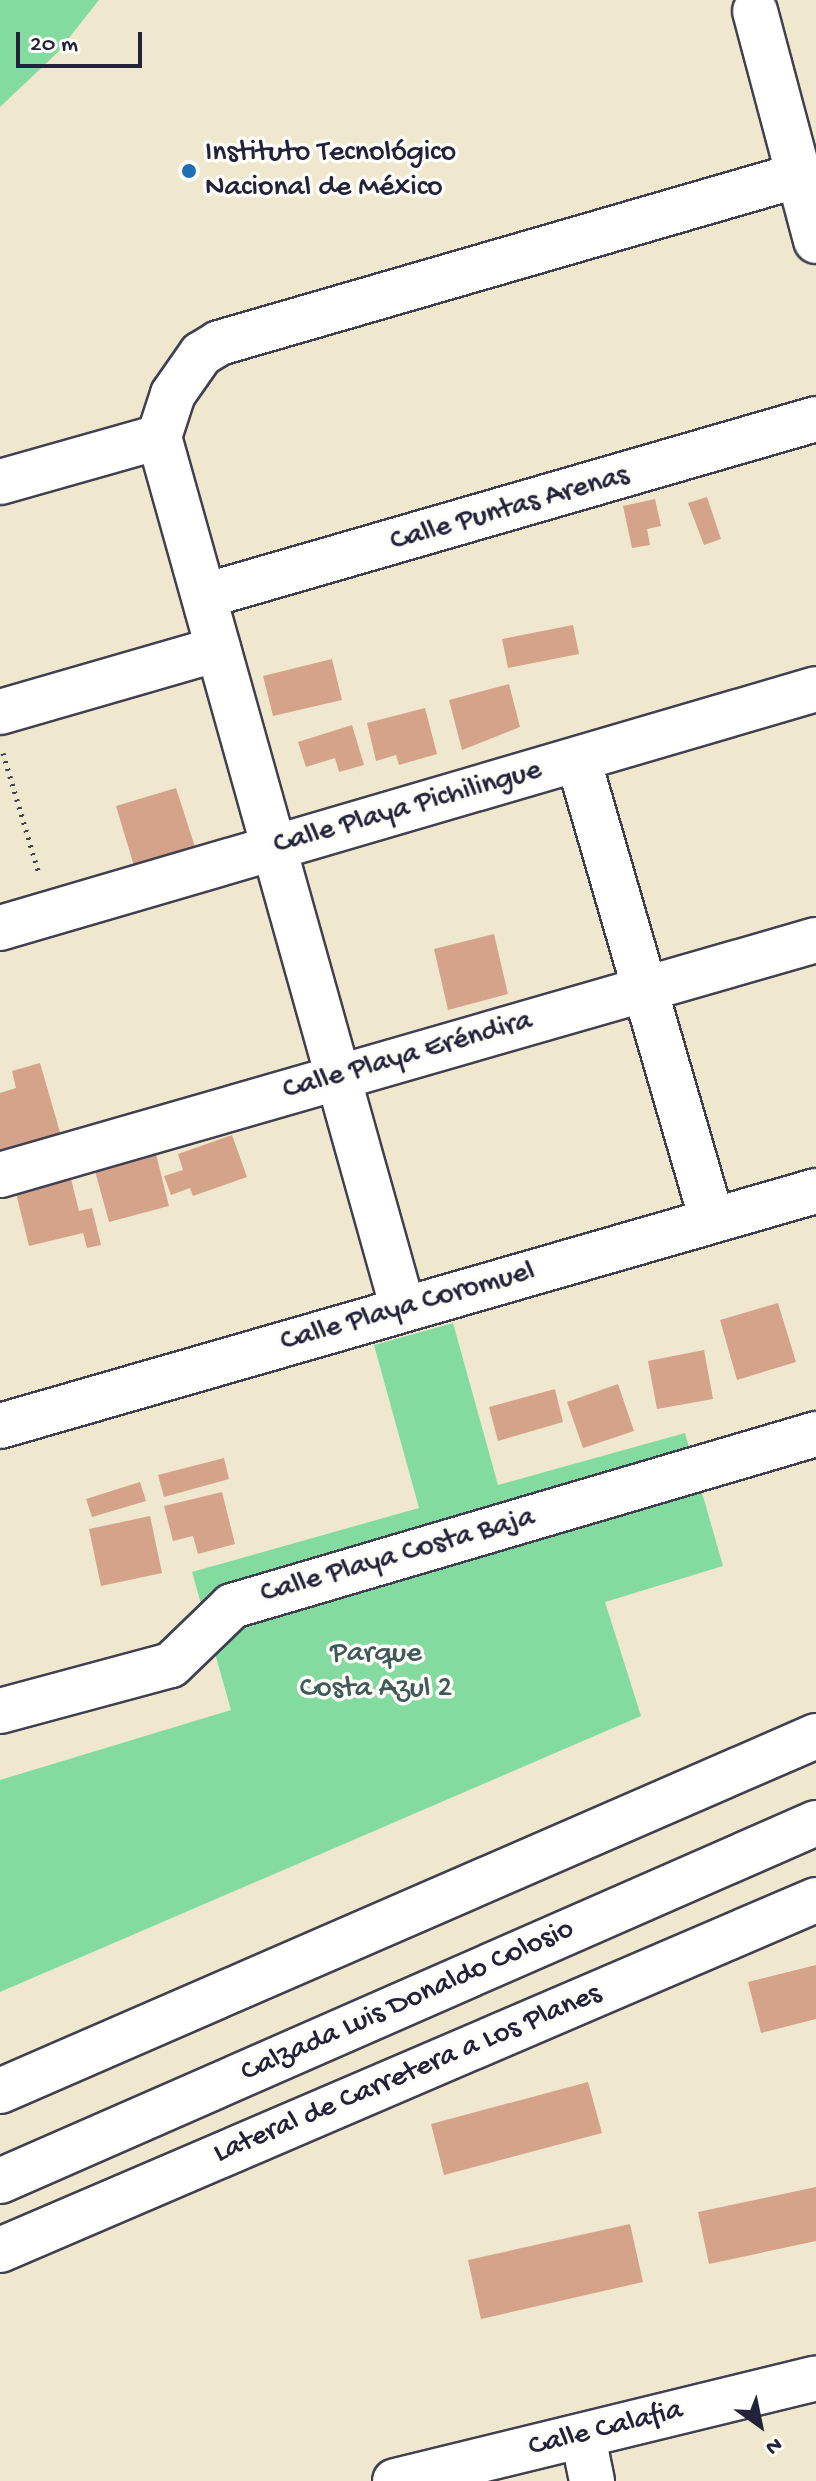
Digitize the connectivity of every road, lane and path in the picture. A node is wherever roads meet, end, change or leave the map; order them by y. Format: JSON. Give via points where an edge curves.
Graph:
{"nodes":[{"id":1,"x":755,"y":11,"type":"dead end"},
{"id":2,"x":799,"y":175,"type":"junction"},
{"id":3,"x":816,"y":241,"type":"edge"},
{"id":4,"x":816,"y":419,"type":"edge"},
{"id":5,"x":159,"y":437,"type":"junction"},
{"id":6,"x":0,"y":482,"type":"edge"},
{"id":7,"x":204,"y":596,"type":"junction"},
{"id":8,"x":218,"y":649,"type":"junction"},
{"id":9,"x":816,"y":689,"type":"edge"},
{"id":10,"x":0,"y":712,"type":"edge"},
{"id":11,"x":0,"y":742,"type":"edge"},
{"id":12,"x":578,"y":759,"type":"junction"},
{"id":13,"x":274,"y":848,"type":"junction"},
{"id":14,"x":50,"y":914,"type":"junction"},
{"id":15,"x":0,"y":928,"type":"edge"},
{"id":16,"x":816,"y":940,"type":"edge"},
{"id":17,"x":645,"y":989,"type":"junction"},
{"id":18,"x":338,"y":1078,"type":"junction"},
{"id":19,"x":0,"y":1175,"type":"edge"},
{"id":20,"x":816,"y":1191,"type":"edge"},
{"id":21,"x":712,"y":1220,"type":"junction"},
{"id":22,"x":403,"y":1309,"type":"junction"},
{"id":23,"x":0,"y":1426,"type":"edge"},
{"id":24,"x":816,"y":1434,"type":"edge"},
{"id":25,"x":0,"y":1711,"type":"edge"},
{"id":26,"x":816,"y":1736,"type":"edge"},
{"id":27,"x":816,"y":1823,"type":"edge"},
{"id":28,"x":816,"y":1900,"type":"edge"},
{"id":29,"x":0,"y":2091,"type":"edge"},
{"id":30,"x":0,"y":2181,"type":"edge"},
{"id":31,"x":0,"y":2250,"type":"edge"},
{"id":32,"x":816,"y":2378,"type":"edge"},
{"id":33,"x":583,"y":2437,"type":"junction"},
{"id":34,"x":395,"y":2481,"type":"edge"},
{"id":35,"x":592,"y":2481,"type":"edge"}],
"edges":[{"from":1,"to":2,"type":"street"},
{"from":2,"to":3,"type":"street"},
{"from":2,"to":5,"type":"street","via":[[219,343],[184,373]]},
{"from":4,"to":7,"type":"street","name":"Calle Puntas Arenas"},
{"from":5,"to":6,"type":"street"},
{"from":5,"to":7,"type":"street"},
{"from":7,"to":8,"type":"street"},
{"from":8,"to":10,"type":"street"},
{"from":8,"to":13,"type":"street"},
{"from":9,"to":12,"type":"street","name":"Calle Playa Pichilingue"},
{"from":11,"to":14,"type":"path"},
{"from":12,"to":13,"type":"street","name":"Calle Playa Pichilingue"},
{"from":12,"to":17,"type":"street"},
{"from":13,"to":14,"type":"street","name":"Calle Playa Pichilingue"},
{"from":13,"to":18,"type":"street"},
{"from":14,"to":15,"type":"street","name":"Calle Playa Pichilingue"},
{"from":16,"to":17,"type":"street","name":"Calle Playa Eréndira"},
{"from":17,"to":18,"type":"street","name":"Calle Playa Eréndira"},
{"from":17,"to":21,"type":"street"},
{"from":18,"to":19,"type":"street","name":"Calle Playa Eréndira"},
{"from":18,"to":22,"type":"street"},
{"from":20,"to":21,"type":"street","name":"Calle Playa Coromuel"},
{"from":21,"to":22,"type":"street","name":"Calle Playa Coromuel"},
{"from":22,"to":23,"type":"street","name":"Calle Playa Coromuel"},
{"from":24,"to":25,"type":"street","name":"Calle Playa Costa Baja","via":[[232,1606],[171,1665]]},
{"from":26,"to":29,"type":"street"},
{"from":27,"to":30,"type":"street","name":"Calzada Luis Donaldo Colosio"},
{"from":28,"to":31,"type":"street","name":"Lateral de Carretera a Los Planes"},
{"from":32,"to":33,"type":"street","name":"Calle Calafia"},
{"from":33,"to":34,"type":"street","name":"Calle Calafia"},
{"from":33,"to":35,"type":"street"}]}
